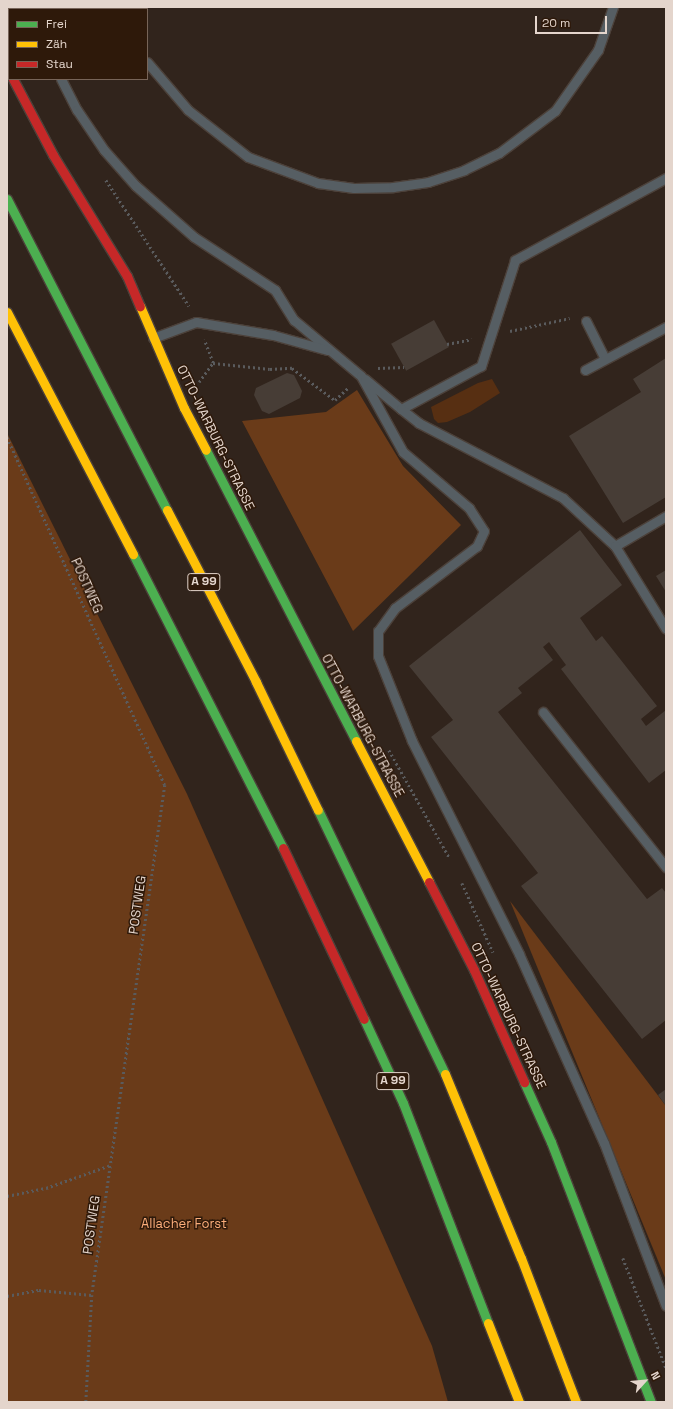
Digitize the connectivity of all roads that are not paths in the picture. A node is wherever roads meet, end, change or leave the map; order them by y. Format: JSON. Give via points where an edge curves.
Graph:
{"nodes":[{"id":1,"x":613,"y":7,"type":"edge"},
{"id":2,"x":148,"y":63,"type":"edge"},
{"id":3,"x":14,"y":80,"type":"edge"},
{"id":4,"x":62,"y":80,"type":"edge"},
{"id":5,"x":666,"y":178,"type":"edge"},
{"id":6,"x":7,"y":199,"type":"edge"},
{"id":7,"x":7,"y":312,"type":"edge"},
{"id":8,"x":586,"y":321,"type":"road end"},
{"id":9,"x":666,"y":327,"type":"edge"},
{"id":10,"x":153,"y":338,"type":"junction"},
{"id":11,"x":330,"y":351,"type":"junction"},
{"id":12,"x":605,"y":359,"type":"junction"},
{"id":13,"x":584,"y":370,"type":"dead end"},
{"id":14,"x":361,"y":376,"type":"junction"},
{"id":15,"x":401,"y":409,"type":"junction"},
{"id":16,"x":666,"y":516,"type":"edge"},
{"id":17,"x":614,"y":546,"type":"junction"},
{"id":18,"x":666,"y":629,"type":"edge"},
{"id":19,"x":543,"y":712,"type":"dead end"},
{"id":20,"x":666,"y":867,"type":"edge"},
{"id":21,"x":666,"y":1306,"type":"edge"},
{"id":22,"x":519,"y":1402,"type":"edge"},
{"id":23,"x":576,"y":1402,"type":"edge"},
{"id":24,"x":651,"y":1402,"type":"edge"}],
"edges":[{"from":1,"to":2,"type":"lane","via":[[598,50],[556,111],[499,153],[464,170],[428,182],[394,187],[354,188],[318,183],[248,157],[188,110]]},
{"from":3,"to":10,"type":"main road","name":"OTTO-WARBURG-STRASSE","via":[[53,155],[126,276]]},
{"from":4,"to":11,"type":"lane","via":[[77,110],[104,150],[136,186],[194,237],[275,290],[294,320]]},
{"from":5,"to":15,"type":"lane","via":[[515,260],[481,366]]},
{"from":6,"to":23,"type":"main road","number":"A 99","via":[[256,682],[449,1082]]},
{"from":7,"to":22,"type":"main road","number":"A 99","via":[[245,770],[339,964],[403,1103]]},
{"from":8,"to":12,"type":"lane"},
{"from":9,"to":12,"type":"lane"},
{"from":10,"to":11,"type":"lane","via":[[196,322],[273,336]]},
{"from":10,"to":24,"type":"main road","name":"OTTO-WARBURG-STRASSE","via":[[184,408],[474,970],[552,1142]]},
{"from":11,"to":14,"type":"lane"},
{"from":12,"to":13,"type":"lane"},
{"from":14,"to":15,"type":"lane"},
{"from":14,"to":21,"type":"lane","via":[[404,452],[469,508],[484,531],[477,546],[395,608],[378,631],[378,656],[412,740],[519,954],[604,1143]]},
{"from":15,"to":17,"type":"lane","via":[[419,423],[562,498]]},
{"from":16,"to":17,"type":"lane"},
{"from":17,"to":18,"type":"lane"},
{"from":19,"to":20,"type":"lane"}]}
